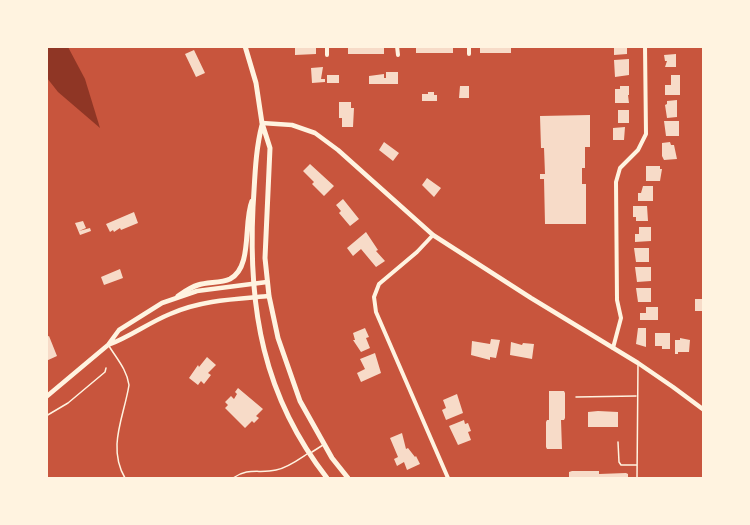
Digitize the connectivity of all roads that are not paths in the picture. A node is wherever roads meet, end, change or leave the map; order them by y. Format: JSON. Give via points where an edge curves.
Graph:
{"nodes":[{"id":1,"x":245,"y":46,"type":"edge"},
{"id":2,"x":327,"y":46,"type":"edge"},
{"id":3,"x":398,"y":46,"type":"edge"},
{"id":4,"x":469,"y":46,"type":"edge"},
{"id":5,"x":645,"y":46,"type":"edge"},
{"id":6,"x":469,"y":54,"type":"dead end"},
{"id":7,"x":327,"y":55,"type":"dead end"},
{"id":8,"x":398,"y":55,"type":"dead end"},
{"id":9,"x":262,"y":123,"type":"junction"},
{"id":10,"x":254,"y":197,"type":"junction"},
{"id":11,"x":433,"y":235,"type":"junction"},
{"id":12,"x":267,"y":282,"type":"junction"},
{"id":13,"x":252,"y":284,"type":"junction"},
{"id":14,"x":178,"y":296,"type":"junction"},
{"id":15,"x":270,"y":296,"type":"junction"},
{"id":16,"x":254,"y":298,"type":"junction"},
{"id":17,"x":108,"y":345,"type":"junction"},
{"id":18,"x":613,"y":348,"type":"junction"},
{"id":19,"x":638,"y":363,"type":"junction"},
{"id":20,"x":637,"y":396,"type":"junction"},
{"id":21,"x":576,"y":397,"type":"dead end"},
{"id":22,"x":46,"y":398,"type":"edge"},
{"id":23,"x":704,"y":410,"type":"edge"},
{"id":24,"x":618,"y":442,"type":"dead end"},
{"id":25,"x":324,"y":445,"type":"junction"},
{"id":26,"x":310,"y":453,"type":"junction"},
{"id":27,"x":637,"y":465,"type":"junction"},
{"id":28,"x":125,"y":478,"type":"edge"},
{"id":29,"x":233,"y":478,"type":"edge"},
{"id":30,"x":327,"y":478,"type":"edge"},
{"id":31,"x":348,"y":478,"type":"edge"},
{"id":32,"x":448,"y":478,"type":"edge"},
{"id":33,"x":637,"y":478,"type":"edge"}],
"edges":[{"from":1,"to":9,"type":"main road"},
{"from":2,"to":7,"type":"street"},
{"from":3,"to":8,"type":"street"},
{"from":4,"to":6,"type":"street"},
{"from":5,"to":18,"type":"street","via":[[646,134],[638,150],[620,168],[616,182],[617,300],[621,318]]},
{"from":9,"to":10,"type":"main road","via":[[256,148]]},
{"from":9,"to":11,"type":"street","via":[[292,125],[315,133]]},
{"from":9,"to":12,"type":"main road","via":[[270,148]]},
{"from":10,"to":13,"type":"main road"},
{"from":10,"to":14,"type":"main road","via":[[247,213],[245,256],[240,269],[230,279],[196,285]]},
{"from":11,"to":18,"type":"street"},
{"from":11,"to":32,"type":"street","via":[[379,284],[374,297],[376,312]]},
{"from":12,"to":13,"type":"street"},
{"from":12,"to":15,"type":"main road"},
{"from":13,"to":14,"type":"street"},
{"from":13,"to":16,"type":"main road"},
{"from":14,"to":17,"type":"street","via":[[118,330]]},
{"from":15,"to":16,"type":"street"},
{"from":15,"to":25,"type":"main road","via":[[293,386]]},
{"from":16,"to":17,"type":"street","via":[[218,301],[171,313]]},
{"from":16,"to":26,"type":"main road","via":[[260,338],[277,391]]},
{"from":17,"to":22,"type":"street"},
{"from":17,"to":28,"type":"lane","via":[[128,377],[116,440]]},
{"from":18,"to":19,"type":"street"},
{"from":19,"to":20,"type":"lane"},
{"from":19,"to":23,"type":"street"},
{"from":20,"to":21,"type":"lane"},
{"from":20,"to":27,"type":"lane"},
{"from":24,"to":27,"type":"lane","via":[[621,465]]},
{"from":25,"to":26,"type":"lane"},
{"from":25,"to":31,"type":"main road"},
{"from":26,"to":29,"type":"lane","via":[[284,468],[242,472]]},
{"from":26,"to":30,"type":"main road"},
{"from":27,"to":33,"type":"lane"}]}
